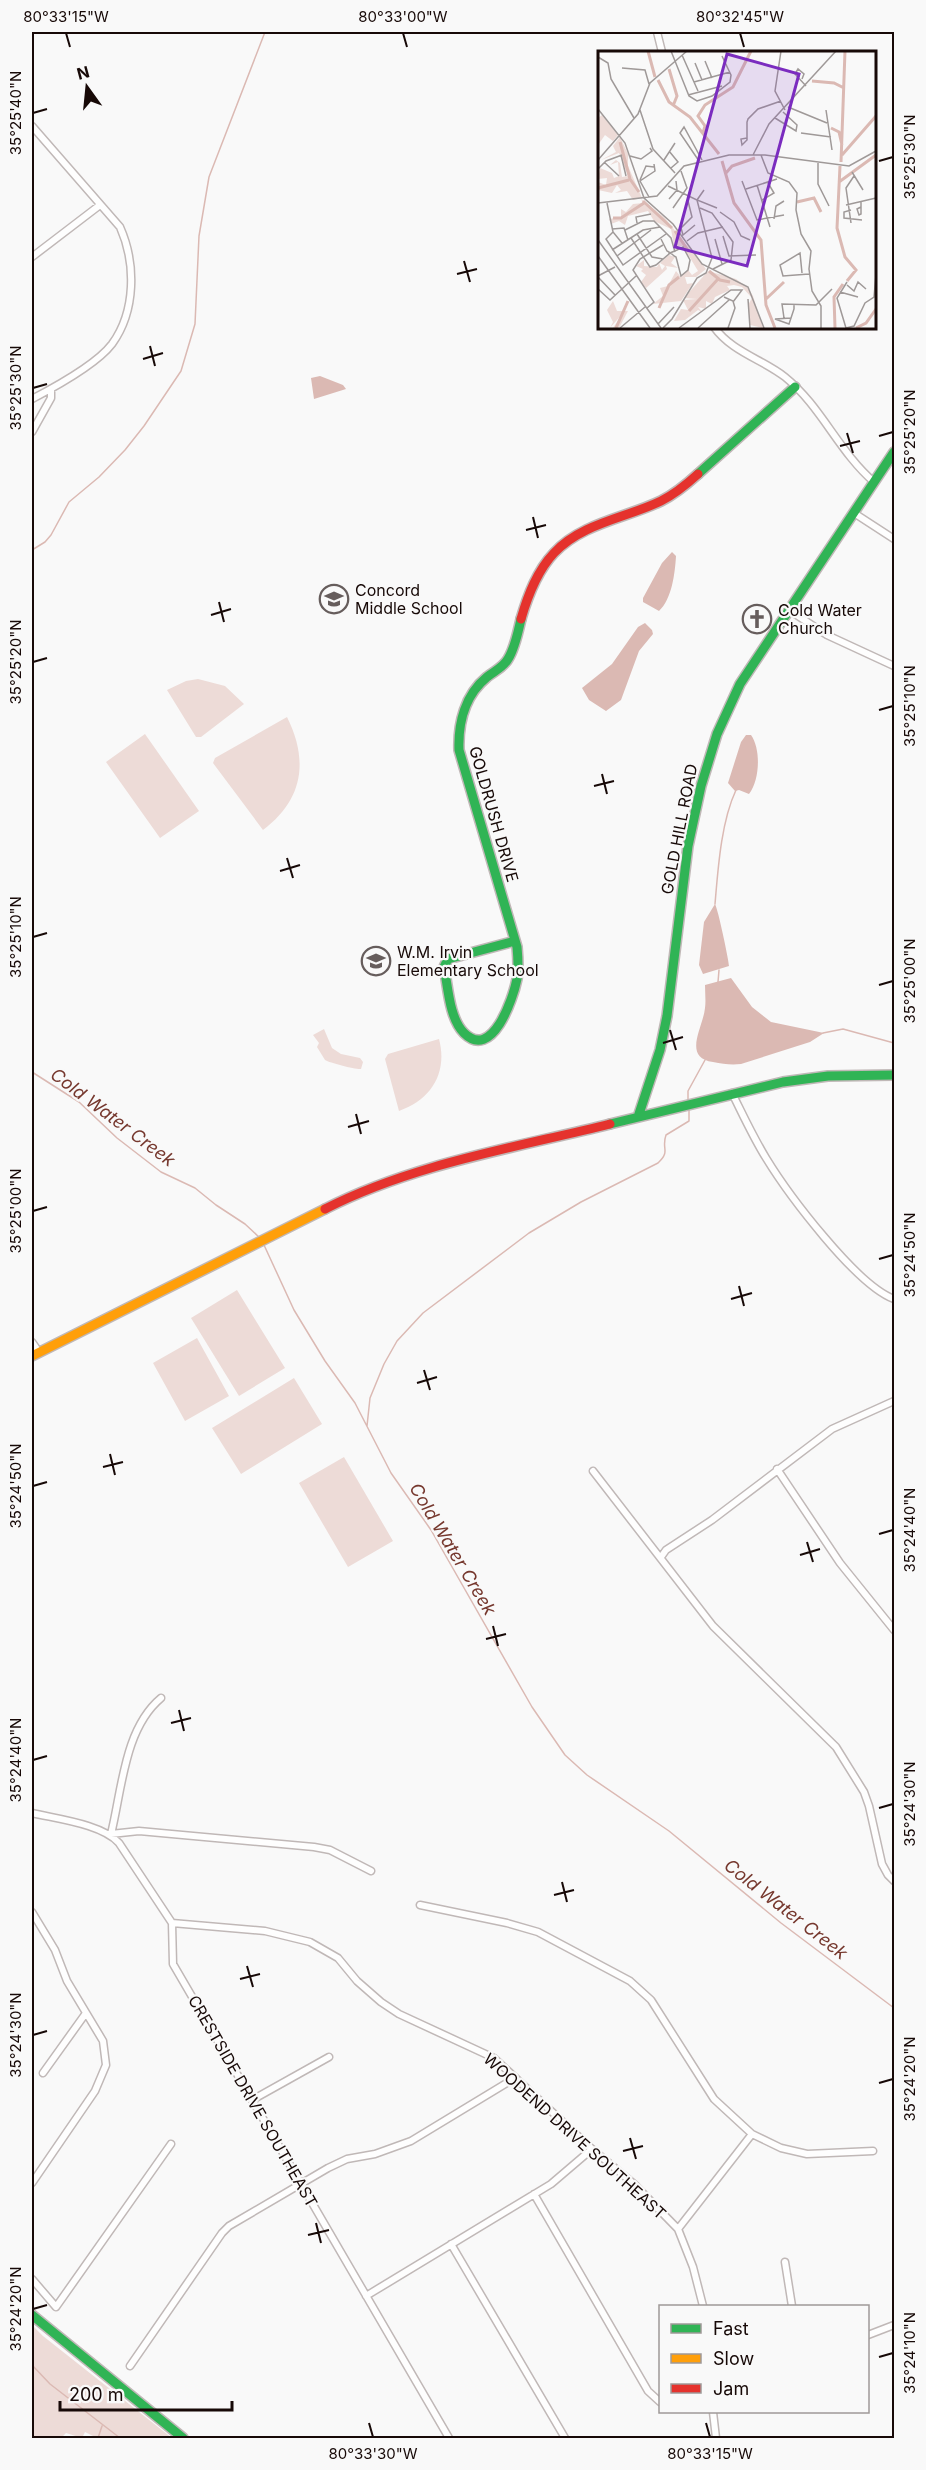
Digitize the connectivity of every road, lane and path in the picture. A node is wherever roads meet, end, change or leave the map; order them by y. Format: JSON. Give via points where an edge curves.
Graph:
{"nodes":[{"id":1,"x":657,"y":32,"type":"edge"},
{"id":2,"x":662,"y":51,"type":"edge"},
{"id":3,"x":32,"y":126,"type":"edge"},
{"id":4,"x":100,"y":205,"type":"junction"},
{"id":5,"x":32,"y":257,"type":"edge"},
{"id":6,"x":715,"y":328,"type":"edge"},
{"id":7,"x":795,"y":387,"type":"junction"},
{"id":8,"x":51,"y":390,"type":"junction"},
{"id":9,"x":32,"y":399,"type":"edge"},
{"id":10,"x":32,"y":432,"type":"edge"},
{"id":11,"x":894,"y":452,"type":"edge"},
{"id":12,"x":874,"y":482,"type":"junction"},
{"id":13,"x":854,"y":513,"type":"junction"},
{"id":14,"x":894,"y":539,"type":"edge"},
{"id":15,"x":789,"y":610,"type":"junction"},
{"id":16,"x":894,"y":666,"type":"edge"},
{"id":17,"x":515,"y":941,"type":"junction"},
{"id":18,"x":894,"y":1075,"type":"edge"},
{"id":19,"x":732,"y":1093,"type":"junction"},
{"id":20,"x":638,"y":1117,"type":"junction"},
{"id":21,"x":894,"y":1299,"type":"edge"},
{"id":22,"x":32,"y":1342,"type":"edge"},
{"id":23,"x":35,"y":1354,"type":"edge"},
{"id":24,"x":894,"y":1401,"type":"edge"},
{"id":25,"x":777,"y":1469,"type":"junction"},
{"id":26,"x":593,"y":1471,"type":"dead end"},
{"id":27,"x":661,"y":1557,"type":"junction"},
{"id":28,"x":894,"y":1628,"type":"edge"},
{"id":29,"x":161,"y":1698,"type":"dead end"},
{"id":30,"x":32,"y":1814,"type":"edge"},
{"id":31,"x":111,"y":1834,"type":"junction"},
{"id":32,"x":371,"y":1871,"type":"dead end"},
{"id":33,"x":894,"y":1881,"type":"edge"},
{"id":34,"x":420,"y":1905,"type":"dead end"},
{"id":35,"x":32,"y":1911,"type":"edge"},
{"id":36,"x":172,"y":1923,"type":"junction"},
{"id":37,"x":86,"y":2013,"type":"junction"},
{"id":38,"x":329,"y":2058,"type":"dead end"},
{"id":39,"x":43,"y":2073,"type":"dead end"},
{"id":40,"x":515,"y":2078,"type":"junction"},
{"id":41,"x":252,"y":2100,"type":"junction"},
{"id":42,"x":752,"y":2134,"type":"junction"},
{"id":43,"x":171,"y":2144,"type":"dead end"},
{"id":44,"x":592,"y":2149,"type":"junction"},
{"id":45,"x":873,"y":2151,"type":"dead end"},
{"id":46,"x":32,"y":2182,"type":"edge"},
{"id":47,"x":301,"y":2184,"type":"junction"},
{"id":48,"x":534,"y":2194,"type":"junction"},
{"id":49,"x":678,"y":2229,"type":"junction"},
{"id":50,"x":452,"y":2244,"type":"junction"},
{"id":51,"x":785,"y":2262,"type":"dead end"},
{"id":52,"x":32,"y":2279,"type":"edge"},
{"id":53,"x":366,"y":2296,"type":"junction"},
{"id":54,"x":702,"y":2305,"type":"edge"},
{"id":55,"x":792,"y":2305,"type":"edge"},
{"id":56,"x":32,"y":2314,"type":"edge"},
{"id":57,"x":894,"y":2325,"type":"edge"},
{"id":58,"x":869,"y":2334,"type":"edge"},
{"id":59,"x":130,"y":2366,"type":"dead end"},
{"id":60,"x":659,"y":2401,"type":"edge"},
{"id":61,"x":713,"y":2413,"type":"edge"},
{"id":62,"x":183,"y":2439,"type":"edge"},
{"id":63,"x":449,"y":2439,"type":"edge"},
{"id":64,"x":565,"y":2439,"type":"edge"},
{"id":65,"x":716,"y":2439,"type":"edge"}],
"edges":[{"from":1,"to":2,"type":"street"},
{"from":3,"to":4,"type":"street"},
{"from":4,"to":5,"type":"street"},
{"from":4,"to":8,"type":"street","via":[[120,228],[127,245],[132,277],[125,316],[108,348]]},
{"from":6,"to":7,"type":"street","via":[[729,343],[779,372]]},
{"from":7,"to":12,"type":"street","via":[[860,470]]},
{"from":7,"to":17,"type":"street","name":"GOLDRUSH DRIVE","via":[[664,502],[586,529],[555,551],[532,586],[508,661],[485,679],[466,705],[458,733],[459,750]]},
{"from":8,"to":9,"type":"street"},
{"from":8,"to":10,"type":"street","via":[[51,398]]},
{"from":11,"to":12,"type":"street","name":"GOLD HILL ROAD"},
{"from":12,"to":13,"type":"street","name":"GOLD HILL ROAD"},
{"from":13,"to":14,"type":"street"},
{"from":13,"to":15,"type":"street","name":"GOLD HILL ROAD"},
{"from":15,"to":16,"type":"street","via":[[827,635]]},
{"from":15,"to":20,"type":"street","name":"GOLD HILL ROAD","via":[[740,684],[707,763],[688,846],[667,1016]]},
{"from":17,"to":17,"type":"street","name":"GOLDRUSH DRIVE","via":[[519,964],[516,987],[507,1009],[492,1035],[474,1040],[459,1026],[444,967],[448,959]]},
{"from":18,"to":19,"type":"street","via":[[806,1078]]},
{"from":19,"to":20,"type":"street"},
{"from":19,"to":21,"type":"street","via":[[767,1159],[828,1240],[871,1285]]},
{"from":20,"to":23,"type":"street","via":[[404,1175],[352,1195]]},
{"from":22,"to":23,"type":"street"},
{"from":24,"to":25,"type":"street","via":[[832,1429]]},
{"from":25,"to":27,"type":"street"},
{"from":25,"to":28,"type":"street","via":[[840,1563]]},
{"from":26,"to":27,"type":"street"},
{"from":27,"to":33,"type":"street","via":[[713,1626],[824,1734],[847,1763],[869,1806],[882,1864]]},
{"from":29,"to":31,"type":"street","via":[[151,1706],[127,1757]]},
{"from":30,"to":31,"type":"street"},
{"from":31,"to":32,"type":"street","via":[[139,1831],[314,1847],[330,1850]]},
{"from":31,"to":36,"type":"street"},
{"from":34,"to":42,"type":"street","via":[[538,1932],[630,1981],[651,2000],[714,2099]]},
{"from":35,"to":37,"type":"street"},
{"from":36,"to":40,"type":"street","name":"WOODEND DRIVE SOUTHEAST","via":[[265,1931],[310,1942],[338,1958],[381,2002],[485,2053]]},
{"from":36,"to":41,"type":"street","name":"CRESTSIDE DRIVE SOUTHEAST","via":[[173,1964]]},
{"from":37,"to":39,"type":"street"},
{"from":37,"to":46,"type":"street","via":[[103,2041],[106,2066],[95,2091]]},
{"from":38,"to":41,"type":"street"},
{"from":40,"to":44,"type":"street","name":"WOODEND DRIVE SOUTHEAST"},
{"from":40,"to":47,"type":"street","via":[[411,2141],[347,2159]]},
{"from":41,"to":47,"type":"street","name":"CRESTSIDE DRIVE SOUTHEAST"},
{"from":42,"to":45,"type":"street","via":[[781,2148],[807,2154]]},
{"from":42,"to":49,"type":"street"},
{"from":43,"to":52,"type":"street","via":[[56,2307]]},
{"from":44,"to":48,"type":"street"},
{"from":44,"to":49,"type":"street","name":"WOODEND DRIVE SOUTHEAST"},
{"from":47,"to":53,"type":"street","name":"CRESTSIDE DRIVE SOUTHEAST"},
{"from":47,"to":59,"type":"street","via":[[243,2216],[222,2233]]},
{"from":48,"to":50,"type":"street"},
{"from":48,"to":60,"type":"street","via":[[648,2391]]},
{"from":49,"to":54,"type":"street","name":"WOODEND DRIVE SOUTHEAST"},
{"from":50,"to":53,"type":"street"},
{"from":50,"to":64,"type":"street"},
{"from":51,"to":55,"type":"street"},
{"from":53,"to":63,"type":"street","name":"CRESTSIDE DRIVE SOUTHEAST"},
{"from":56,"to":62,"type":"street"},
{"from":57,"to":58,"type":"street"},
{"from":61,"to":65,"type":"street"}]}
